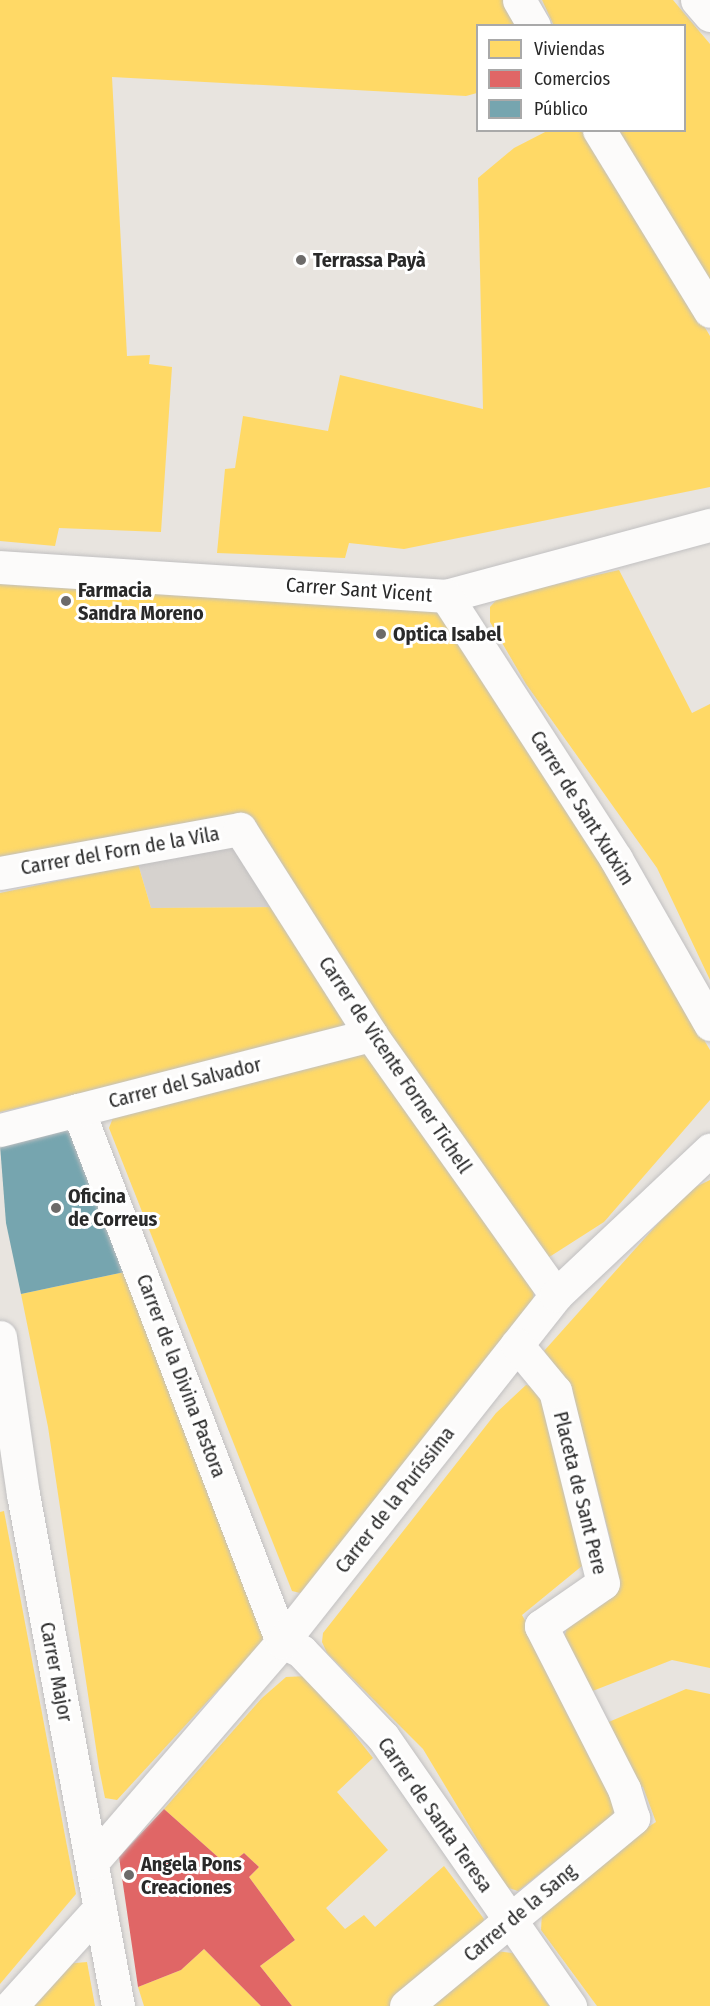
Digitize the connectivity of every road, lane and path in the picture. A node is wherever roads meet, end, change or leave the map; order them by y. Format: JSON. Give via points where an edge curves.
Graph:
{"nodes":[{"id":1,"x":519,"y":0,"type":"edge"},
{"id":2,"x":697,"y":0,"type":"edge"},
{"id":3,"x":710,"y":15,"type":"edge"},
{"id":4,"x":533,"y":24,"type":"edge"},
{"id":5,"x":600,"y":132,"type":"edge"},
{"id":6,"x":710,"y":311,"type":"edge"},
{"id":7,"x":710,"y":525,"type":"edge"},
{"id":8,"x":0,"y":567,"type":"edge"},
{"id":9,"x":446,"y":596,"type":"junction"},
{"id":10,"x":240,"y":830,"type":"joint"},
{"id":11,"x":0,"y":873,"type":"edge"},
{"id":12,"x":710,"y":1024,"type":"edge"},
{"id":13,"x":371,"y":1035,"type":"junction"},
{"id":14,"x":78,"y":1110,"type":"junction"},
{"id":15,"x":0,"y":1130,"type":"edge"},
{"id":16,"x":710,"y":1150,"type":"edge"},
{"id":17,"x":556,"y":1296,"type":"junction"},
{"id":18,"x":0,"y":1337,"type":"edge"},
{"id":19,"x":517,"y":1345,"type":"junction"},
{"id":20,"x":11,"y":1496,"type":"edge"},
{"id":21,"x":282,"y":1642,"type":"junction"},
{"id":22,"x":633,"y":1818,"type":"joint"},
{"id":23,"x":92,"y":1862,"type":"junction"},
{"id":24,"x":100,"y":1908,"type":"junction"},
{"id":25,"x":510,"y":1923,"type":"junction"},
{"id":26,"x":11,"y":2006,"type":"edge"},
{"id":27,"x":118,"y":2006,"type":"edge"},
{"id":28,"x":406,"y":2006,"type":"edge"},
{"id":29,"x":570,"y":2006,"type":"edge"}],
"edges":[{"from":1,"to":4,"type":"street"},
{"from":2,"to":3,"type":"street"},
{"from":5,"to":6,"type":"street"},
{"from":7,"to":9,"type":"street","name":"Carrer Sant Vicent"},
{"from":8,"to":9,"type":"street","name":"Carrer Sant Vicent"},
{"from":9,"to":12,"type":"street","name":"Carrer de Sant Xutxim","via":[[616,859]]},
{"from":10,"to":11,"type":"street","name":"Carrer del Forn de la Vila"},
{"from":10,"to":13,"type":"street","name":"Carrer de Vicente Forner Tichell"},
{"from":13,"to":14,"type":"street","name":"Carrer del Salvador"},
{"from":13,"to":17,"type":"street","name":"Carrer de Vicente Forner Tichell"},
{"from":14,"to":15,"type":"street","name":"Carrer del Salvador"},
{"from":14,"to":21,"type":"street","name":"Carrer de la Divina Pastora"},
{"from":16,"to":17,"type":"street","name":"Carrer de la Puríssima"},
{"from":17,"to":19,"type":"street","name":"Carrer de la Puríssima"},
{"from":18,"to":20,"type":"street","name":"Carrer Major"},
{"from":19,"to":21,"type":"street","name":"Carrer de la Puríssima"},
{"from":19,"to":22,"type":"street","name":"Placeta de Sant Pere","via":[[555,1391],[603,1583],[540,1626],[624,1789]]},
{"from":20,"to":23,"type":"street","name":"Carrer Major"},
{"from":21,"to":23,"type":"street","name":"Carrer de la Puríssima"},
{"from":21,"to":25,"type":"street","name":"Carrer de Santa Teresa","via":[[301,1651],[383,1737]]},
{"from":22,"to":25,"type":"street","name":"Carrer de la Sang"},
{"from":23,"to":24,"type":"street","name":"Carrer Major"},
{"from":24,"to":26,"type":"street"},
{"from":24,"to":27,"type":"street","name":"Carrer Major"},
{"from":25,"to":28,"type":"street","name":"Carrer de la Sang"},
{"from":25,"to":29,"type":"street","name":"Carrer de Santa Teresa"}]}
